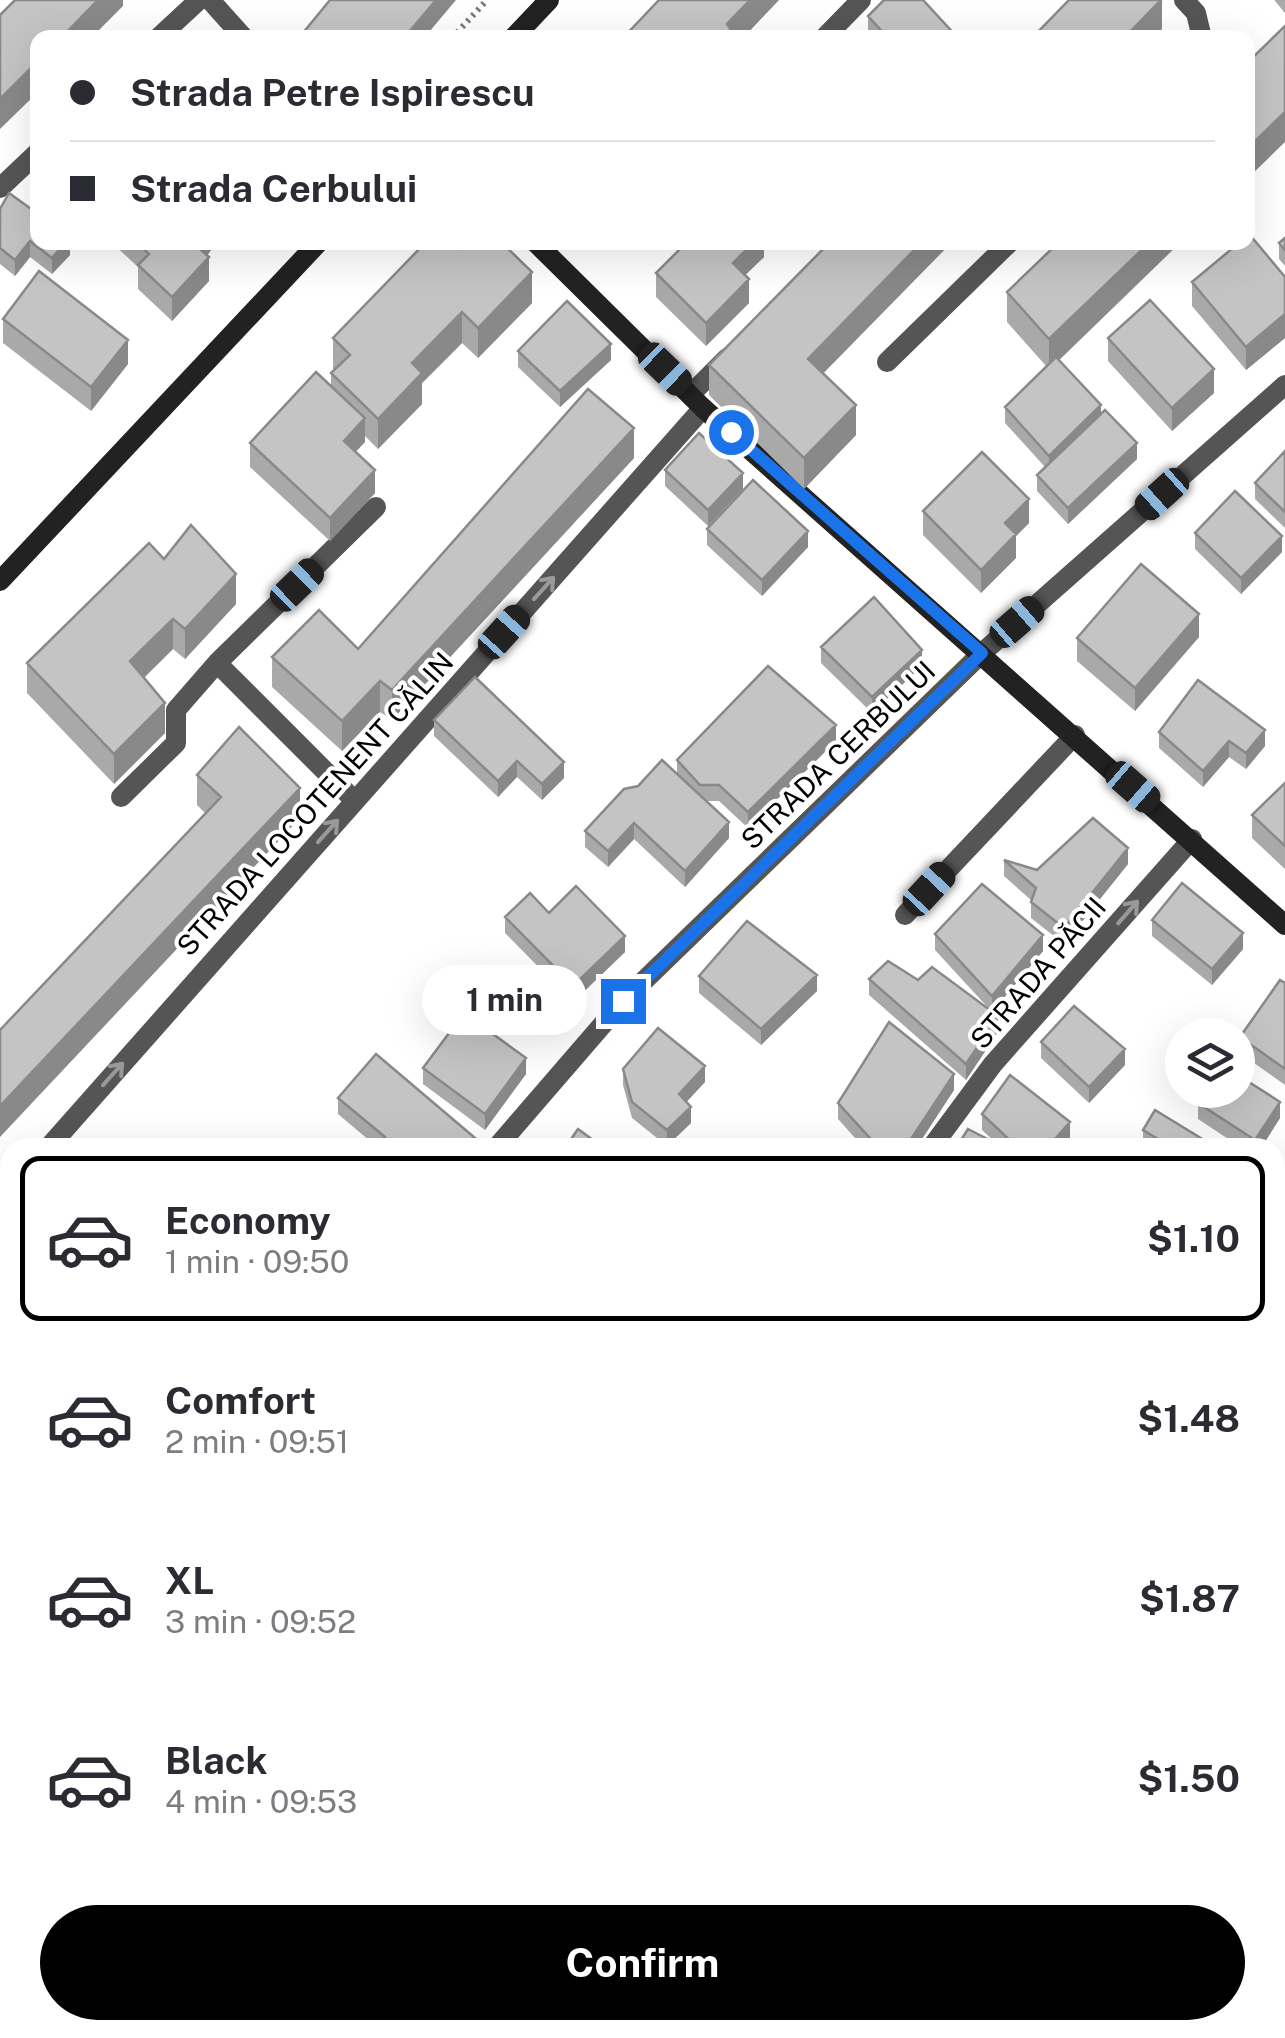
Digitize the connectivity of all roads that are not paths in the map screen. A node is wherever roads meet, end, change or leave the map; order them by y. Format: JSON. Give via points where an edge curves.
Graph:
{"nodes":[{"id":1,"x":199,"y":0,"type":"edge"},
{"id":2,"x":210,"y":0,"type":"edge"},
{"id":3,"x":549,"y":0,"type":"edge"},
{"id":4,"x":861,"y":0,"type":"edge"},
{"id":5,"x":1184,"y":0,"type":"edge"},
{"id":6,"x":167,"y":30,"type":"edge"},
{"id":7,"x":237,"y":30,"type":"edge"},
{"id":8,"x":521,"y":30,"type":"edge"},
{"id":9,"x":832,"y":30,"type":"edge"},
{"id":10,"x":1200,"y":30,"type":"edge"},
{"id":11,"x":30,"y":160,"type":"edge"},
{"id":12,"x":0,"y":188,"type":"edge"},
{"id":13,"x":311,"y":250,"type":"edge"},
{"id":14,"x":544,"y":250,"type":"edge"},
{"id":15,"x":1002,"y":250,"type":"edge"},
{"id":16,"x":745,"y":339,"type":"edge"},
{"id":17,"x":887,"y":362,"type":"dead end"},
{"id":18,"x":1283,"y":393,"type":"edge"},
{"id":19,"x":697,"y":401,"type":"junction"},
{"id":20,"x":376,"y":507,"type":"dead end"},
{"id":21,"x":0,"y":582,"type":"edge"},
{"id":22,"x":982,"y":653,"type":"junction"},
{"id":23,"x":217,"y":663,"type":"junction"},
{"id":24,"x":1075,"y":735,"type":"junction"},
{"id":25,"x":121,"y":797,"type":"dead end"},
{"id":26,"x":355,"y":801,"type":"junction"},
{"id":27,"x":1192,"y":840,"type":"junction"},
{"id":28,"x":905,"y":914,"type":"dead end"},
{"id":29,"x":1285,"y":925,"type":"edge"},
{"id":30,"x":57,"y":1138,"type":"edge"},
{"id":31,"x":505,"y":1138,"type":"edge"},
{"id":32,"x":938,"y":1138,"type":"edge"}],
"edges":[{"from":1,"to":6,"type":"street"},
{"from":2,"to":7,"type":"street"},
{"from":3,"to":8,"type":"street"},
{"from":4,"to":9,"type":"street"},
{"from":5,"to":10,"type":"street"},
{"from":11,"to":12,"type":"street"},
{"from":13,"to":21,"type":"street"},
{"from":14,"to":19,"type":"street"},
{"from":15,"to":17,"type":"street"},
{"from":16,"to":19,"type":"street","name":"STRADA LOCOTENENT CĂLIN"},
{"from":18,"to":22,"type":"street","name":"STRADA CERBULUI"},
{"from":19,"to":22,"type":"street"},
{"from":26,"to":19,"type":"street","name":"STRADA LOCOTENENT CĂLIN","one_way":true},
{"from":20,"to":23,"type":"street"},
{"from":22,"to":24,"type":"street"},
{"from":22,"to":31,"type":"street","name":"STRADA CERBULUI","via":[[623,1001]]},
{"from":23,"to":25,"type":"street","via":[[176,710],[176,743]]},
{"from":23,"to":26,"type":"street"},
{"from":24,"to":27,"type":"street"},
{"from":24,"to":28,"type":"street"},
{"from":30,"to":26,"type":"street","name":"STRADA LOCOTENENT CĂLIN","one_way":true},
{"from":27,"to":29,"type":"street"},
{"from":32,"to":27,"type":"street","name":"STRADA PĂCII","one_way":true,"via":[[993,1064]]}]}
